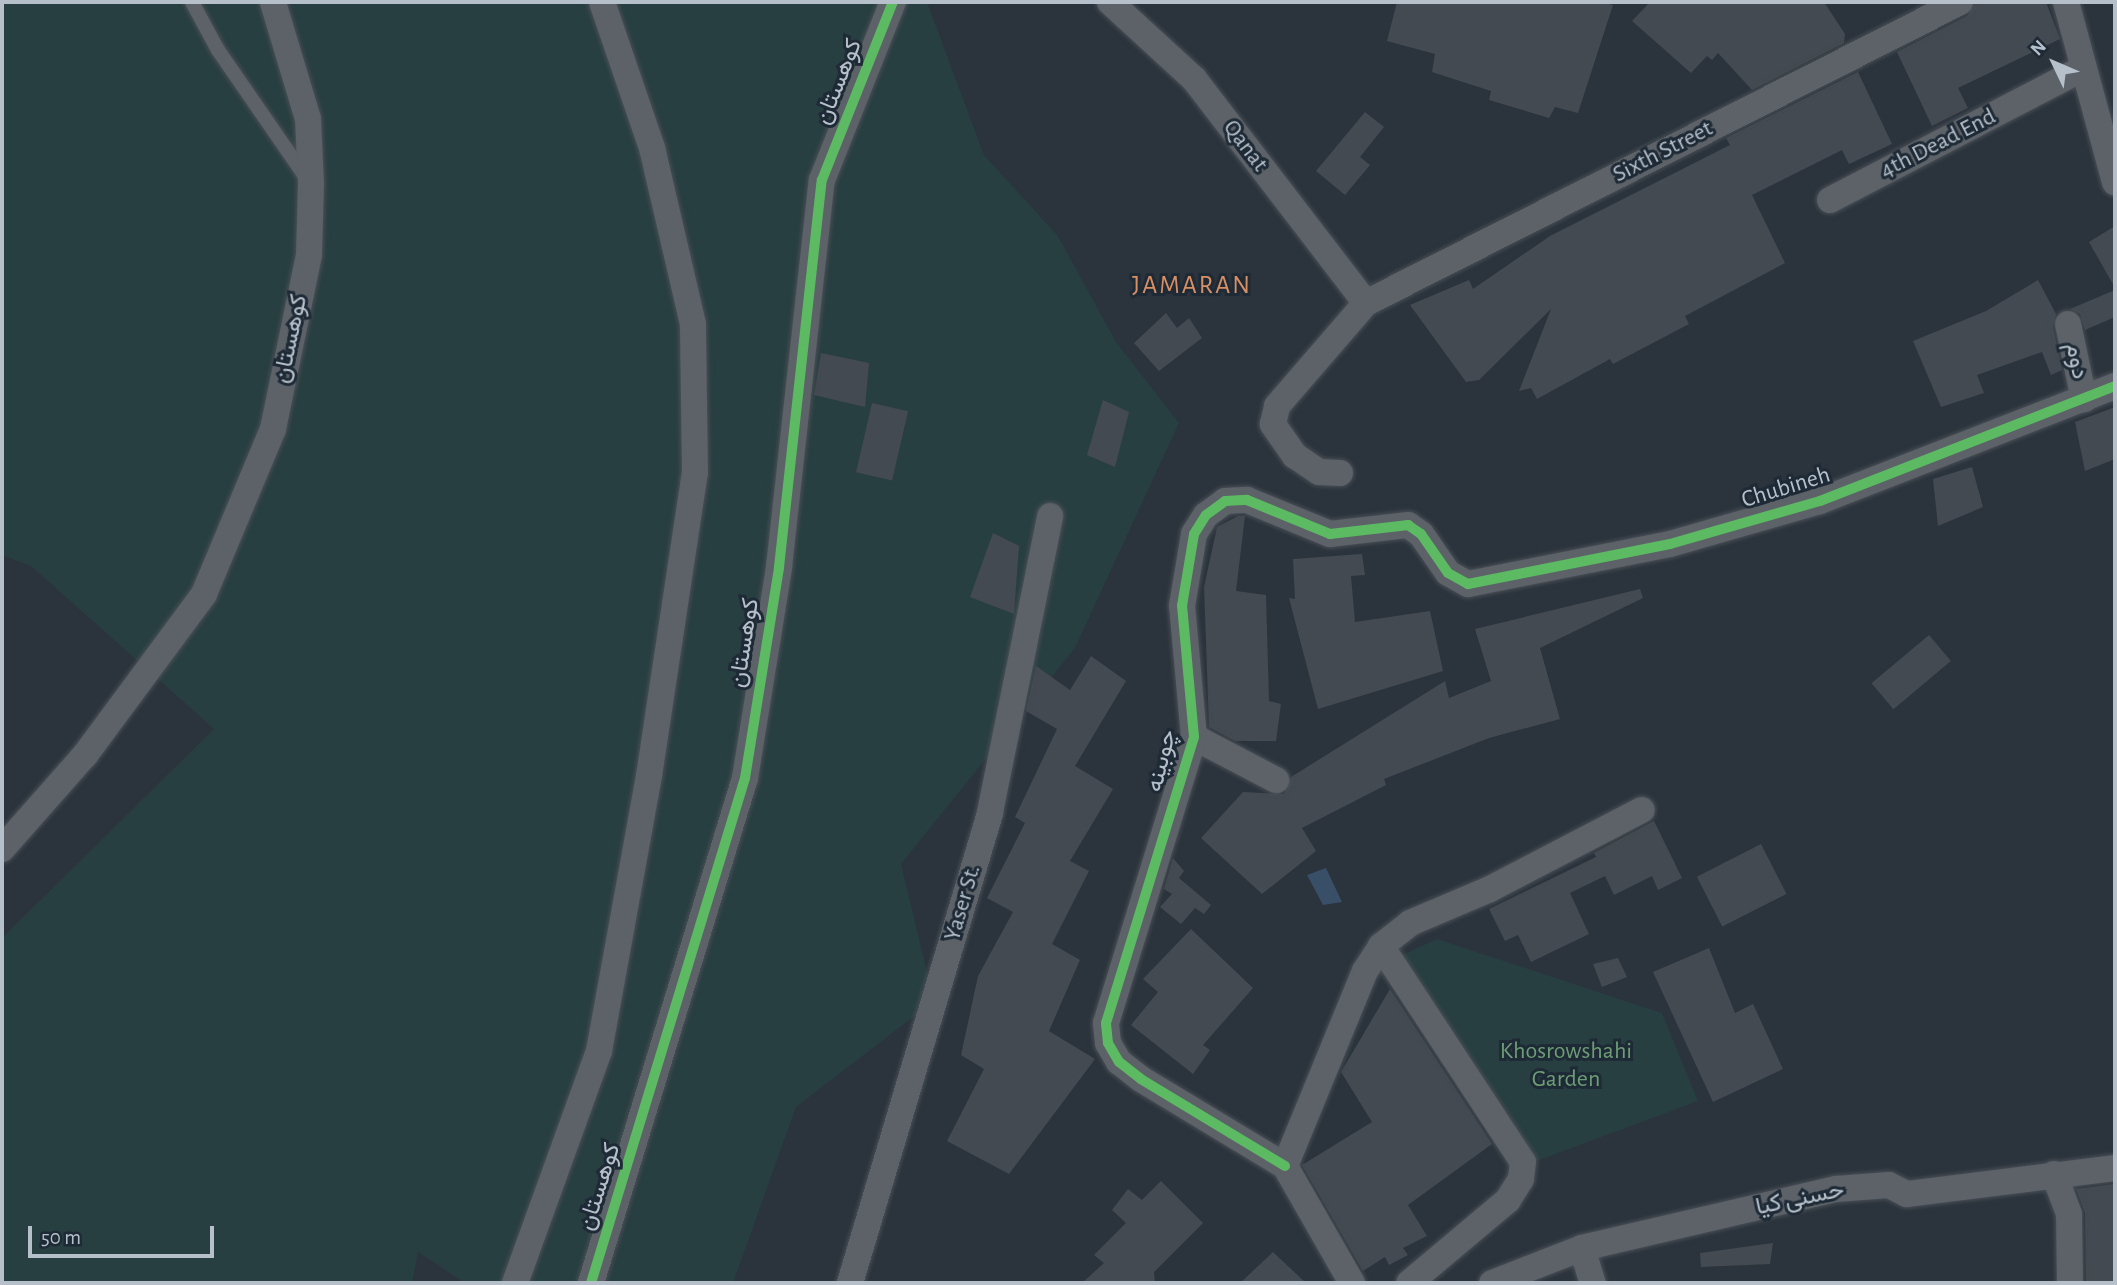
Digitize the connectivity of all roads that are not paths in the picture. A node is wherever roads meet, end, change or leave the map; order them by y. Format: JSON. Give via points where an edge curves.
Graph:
{"nodes":[{"id":1,"x":192,"y":2,"type":"edge"},
{"id":2,"x":273,"y":2,"type":"edge"},
{"id":3,"x":602,"y":2,"type":"edge"},
{"id":4,"x":893,"y":2,"type":"edge"},
{"id":5,"x":1110,"y":2,"type":"edge"},
{"id":6,"x":1960,"y":2,"type":"edge"},
{"id":7,"x":2066,"y":2,"type":"edge"},
{"id":8,"x":2084,"y":68,"type":"junction"},
{"id":9,"x":2115,"y":182,"type":"edge"},
{"id":10,"x":310,"y":184,"type":"junction"},
{"id":11,"x":1830,"y":200,"type":"dead end"},
{"id":12,"x":1366,"y":303,"type":"junction"},
{"id":13,"x":2068,"y":324,"type":"dead end"},
{"id":14,"x":2115,"y":386,"type":"edge"},
{"id":15,"x":2084,"y":399,"type":"junction"},
{"id":16,"x":1340,"y":473,"type":"dead end"},
{"id":17,"x":1050,"y":516,"type":"dead end"},
{"id":18,"x":1194,"y":737,"type":"junction"},
{"id":19,"x":1276,"y":780,"type":"dead end"},
{"id":20,"x":1642,"y":810,"type":"dead end"},
{"id":21,"x":2,"y":849,"type":"edge"},
{"id":22,"x":1381,"y":946,"type":"junction"},
{"id":23,"x":1285,"y":1166,"type":"junction"},
{"id":24,"x":2115,"y":1168,"type":"edge"},
{"id":25,"x":2054,"y":1174,"type":"junction"},
{"id":26,"x":1582,"y":1248,"type":"junction"},
{"id":27,"x":514,"y":1283,"type":"edge"},
{"id":28,"x":591,"y":1283,"type":"edge"},
{"id":29,"x":850,"y":1283,"type":"edge"},
{"id":30,"x":1352,"y":1283,"type":"edge"},
{"id":31,"x":1409,"y":1283,"type":"edge"},
{"id":32,"x":1492,"y":1283,"type":"edge"},
{"id":33,"x":1593,"y":1283,"type":"edge"},
{"id":34,"x":2070,"y":1283,"type":"edge"}],
"edges":[{"from":1,"to":10,"type":"lane","via":[[218,50]]},
{"from":2,"to":10,"type":"street","name":"کوهستان","via":[[308,120]]},
{"from":3,"to":27,"type":"street","name":"کوهستان","via":[[652,148],[693,324],[695,473],[649,776],[599,1051]]},
{"from":4,"to":28,"type":"street","name":"کوهستان","via":[[822,180],[779,567],[745,778]]},
{"from":5,"to":12,"type":"street","name":"Qanat","via":[[1194,79]]},
{"from":6,"to":12,"type":"street","name":"Sixth Street"},
{"from":7,"to":8,"type":"street"},
{"from":8,"to":9,"type":"street"},
{"from":8,"to":11,"type":"street","name":"4th Dead End"},
{"from":10,"to":21,"type":"street","name":"کوهستان","via":[[309,255],[273,429],[204,594],[85,755]]},
{"from":12,"to":16,"type":"street","via":[[1277,406],[1273,424],[1295,456],[1319,472]]},
{"from":13,"to":15,"type":"street","name":"دوم"},
{"from":14,"to":15,"type":"street","name":"Chubineh"},
{"from":15,"to":18,"type":"street","name":"Chubineh","via":[[1820,501],[1670,544],[1468,584],[1448,573],[1421,534],[1408,525],[1330,534],[1247,500],[1225,500],[1206,514],[1194,534],[1182,606]]},
{"from":17,"to":29,"type":"street","name":"Yaser St.","via":[[990,812]]},
{"from":18,"to":19,"type":"street","name":"چوبینه"},
{"from":18,"to":23,"type":"street","name":"چوبینه","via":[[1106,1023],[1108,1043],[1119,1062],[1141,1079]]},
{"from":20,"to":22,"type":"street","via":[[1490,889],[1410,923]]},
{"from":22,"to":23,"type":"street","via":[[1365,971]]},
{"from":22,"to":31,"type":"street","via":[[1523,1162],[1521,1179],[1508,1200]]},
{"from":23,"to":30,"type":"street","name":"چوبینه"},
{"from":24,"to":25,"type":"street","name":"حسنی کیا"},
{"from":25,"to":26,"type":"street","name":"حسنی کیا","via":[[1908,1194],[1889,1185],[1836,1189]]},
{"from":25,"to":34,"type":"street","via":[[2069,1214]]},
{"from":26,"to":32,"type":"street","name":"حسنی کیا"},
{"from":26,"to":33,"type":"street"}]}
